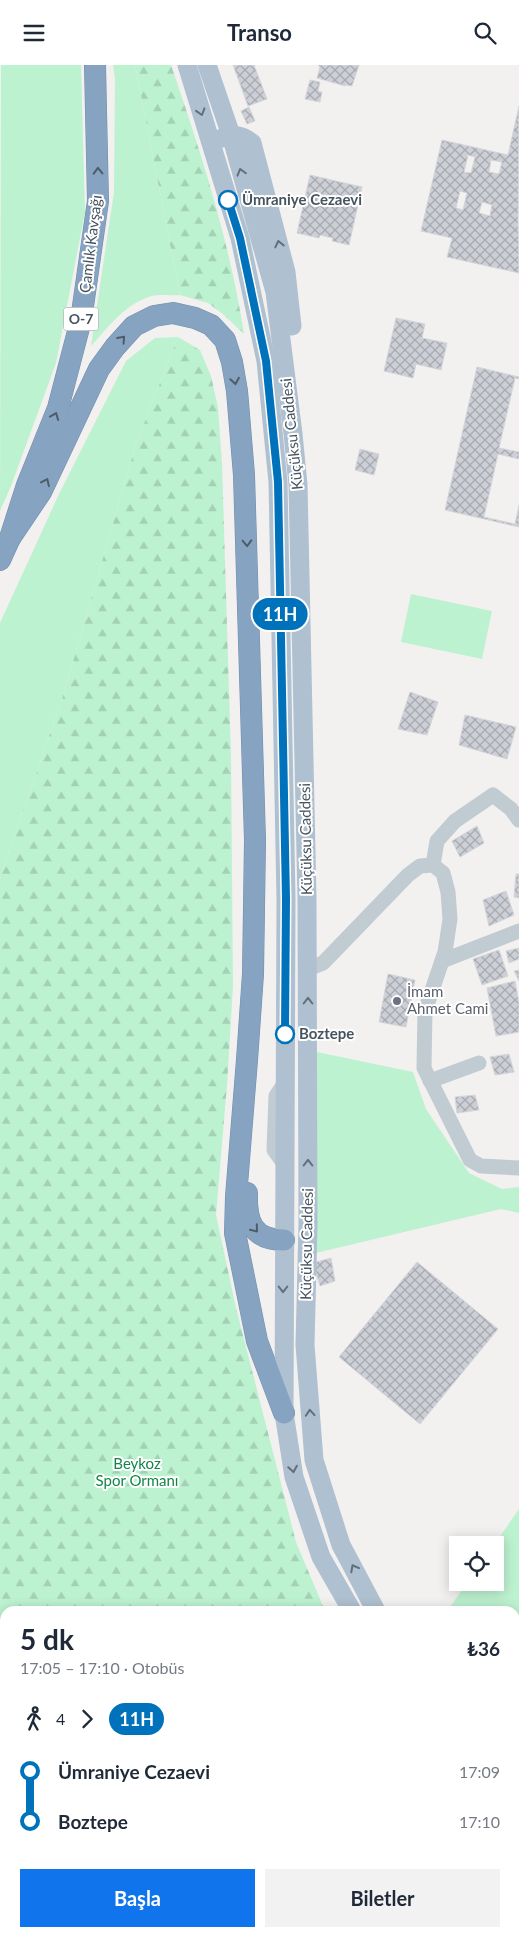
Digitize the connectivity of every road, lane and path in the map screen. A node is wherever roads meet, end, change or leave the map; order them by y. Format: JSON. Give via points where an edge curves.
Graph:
{"nodes":[{"id":1,"x":95,"y":65,"type":"edge"},
{"id":2,"x":187,"y":65,"type":"edge"},
{"id":3,"x":207,"y":65,"type":"edge"},
{"id":4,"x":231,"y":135,"type":"junction"},
{"id":5,"x":212,"y":148,"type":"junction"},
{"id":6,"x":227,"y":196,"type":"junction"},
{"id":7,"x":283,"y":298,"type":"junction"},
{"id":8,"x":10,"y":538,"type":"junction"},
{"id":9,"x":0,"y":560,"type":"edge"},
{"id":10,"x":519,"y":819,"type":"edge"},
{"id":11,"x":433,"y":865,"type":"junction"},
{"id":12,"x":519,"y":931,"type":"edge"},
{"id":13,"x":442,"y":961,"type":"junction"},
{"id":14,"x":308,"y":969,"type":"junction"},
{"id":15,"x":285,"y":971,"type":"junction"},
{"id":16,"x":247,"y":1060,"type":"junction"},
{"id":17,"x":479,"y":1063,"type":"dead end"},
{"id":18,"x":430,"y":1081,"type":"junction"},
{"id":19,"x":519,"y":1168,"type":"edge"},
{"id":20,"x":308,"y":1224,"type":"junction"},
{"id":21,"x":284,"y":1240,"type":"junction"},
{"id":22,"x":284,"y":1413,"type":"junction"},
{"id":23,"x":373,"y":1605,"type":"edge"},
{"id":24,"x":350,"y":1606,"type":"edge"}],
"edges":[{"from":8,"to":1,"type":"highway","name":"Çamlık Kavşağı","number":"O-7","one_way":true,"via":[[58,408],[80,320],[98,201]]},
{"from":2,"to":5,"type":"main road","name":"Küçüksu Caddesi","one_way":true},
{"from":3,"to":4,"type":"main road","name":"Küçüksu Caddesi"},
{"from":4,"to":5,"type":"main road"},
{"from":7,"to":4,"type":"main road","name":"Küçüksu Caddesi","one_way":true,"via":[[272,283]]},
{"from":5,"to":6,"type":"main road","name":"Küçüksu Caddesi"},
{"from":6,"to":7,"type":"main road","via":[[242,209],[264,293],[269,301]]},
{"from":6,"to":15,"type":"main road","name":"Küçüksu Caddesi","via":[[240,238],[266,361],[278,482]]},
{"from":7,"to":14,"type":"main road","name":"Küçüksu Caddesi","via":[[298,485]]},
{"from":8,"to":9,"type":"highway","name":"Çamlık Kavşağı","number":"O-7"},
{"from":8,"to":16,"type":"highway","one_way":true,"via":[[41,492],[99,369],[134,326],[154,316],[173,313],[211,325],[225,340],[232,362],[244,475],[255,840]]},
{"from":10,"to":11,"type":"street","via":[[494,795],[455,821],[437,841]]},
{"from":11,"to":13,"type":"street","via":[[443,873],[448,892],[450,919]]},
{"from":11,"to":14,"type":"street","via":[[420,866],[408,875],[322,963]]},
{"from":12,"to":13,"type":"street"},
{"from":13,"to":18,"type":"street","via":[[425,1011],[424,1067]]},
{"from":14,"to":15,"type":"main road"},
{"from":20,"to":14,"type":"main road","name":"Küçüksu Caddesi","one_way":true},
{"from":15,"to":21,"type":"main road","name":"Küçüksu Caddesi"},
{"from":16,"to":21,"type":"highway","one_way":true,"via":[[246,1203],[250,1223],[257,1233],[270,1241]]},
{"from":16,"to":22,"type":"highway","via":[[235,1233],[257,1341]]},
{"from":17,"to":18,"type":"street"},
{"from":18,"to":19,"type":"street","via":[[470,1160],[482,1166]]},
{"from":20,"to":21,"type":"main road"},
{"from":23,"to":20,"type":"main road","name":"Küçüksu Caddesi","one_way":true,"via":[[342,1545],[314,1460],[305,1345]]},
{"from":21,"to":22,"type":"main road","name":"Küçüksu Caddesi","one_way":true},
{"from":22,"to":24,"type":"main road","name":"Küçüksu Caddesi","one_way":true,"via":[[294,1477],[321,1557]]}]}
